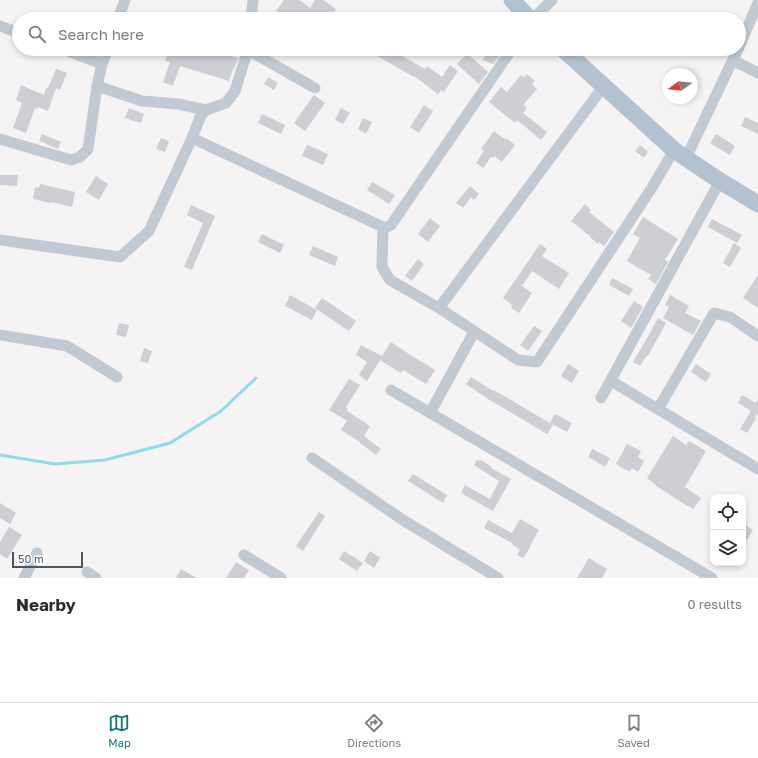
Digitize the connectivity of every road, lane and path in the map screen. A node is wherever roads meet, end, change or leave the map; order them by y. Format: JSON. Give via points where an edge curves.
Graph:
{"nodes":[{"id":1,"x":125,"y":0,"type":"edge"},
{"id":2,"x":252,"y":0,"type":"edge"},
{"id":3,"x":512,"y":0,"type":"edge"},
{"id":4,"x":552,"y":0,"type":"edge"},
{"id":5,"x":758,"y":4,"type":"edge"},
{"id":6,"x":121,"y":12,"type":"edge"},
{"id":7,"x":251,"y":12,"type":"edge"},
{"id":8,"x":525,"y":12,"type":"edge"},
{"id":9,"x":539,"y":12,"type":"edge"},
{"id":10,"x":0,"y":26,"type":"edge"},
{"id":11,"x":12,"y":30,"type":"edge"},
{"id":12,"x":746,"y":32,"type":"edge"},
{"id":13,"x":81,"y":56,"type":"edge"},
{"id":14,"x":105,"y":56,"type":"edge"},
{"id":15,"x":246,"y":56,"type":"edge"},
{"id":16,"x":259,"y":56,"type":"edge"},
{"id":17,"x":507,"y":56,"type":"edge"},
{"id":18,"x":570,"y":56,"type":"edge"},
{"id":19,"x":735,"y":56,"type":"edge"},
{"id":20,"x":733,"y":60,"type":"junction"},
{"id":21,"x":102,"y":64,"type":"junction"},
{"id":22,"x":758,"y":73,"type":"edge"},
{"id":23,"x":97,"y":86,"type":"junction"},
{"id":24,"x":603,"y":87,"type":"junction"},
{"id":25,"x":315,"y":88,"type":"dead end"},
{"id":26,"x":206,"y":110,"type":"junction"},
{"id":27,"x":192,"y":138,"type":"junction"},
{"id":28,"x":0,"y":139,"type":"edge"},
{"id":29,"x":680,"y":154,"type":"junction"},
{"id":30,"x":720,"y":181,"type":"junction"},
{"id":31,"x":758,"y":204,"type":"edge"},
{"id":32,"x":383,"y":227,"type":"junction"},
{"id":33,"x":0,"y":240,"type":"edge"},
{"id":34,"x":439,"y":308,"type":"junction"},
{"id":35,"x":474,"y":332,"type":"junction"},
{"id":36,"x":0,"y":335,"type":"edge"},
{"id":37,"x":758,"y":336,"type":"edge"},
{"id":38,"x":117,"y":377,"type":"dead end"},
{"id":39,"x":611,"y":381,"type":"junction"},
{"id":40,"x":391,"y":390,"type":"dead end"},
{"id":41,"x":601,"y":398,"type":"dead end"},
{"id":42,"x":658,"y":409,"type":"junction"},
{"id":43,"x":430,"y":413,"type":"junction"},
{"id":44,"x":312,"y":458,"type":"dead end"},
{"id":45,"x":758,"y":469,"type":"edge"},
{"id":46,"x":37,"y":553,"type":"dead end"},
{"id":47,"x":244,"y":555,"type":"dead end"},
{"id":48,"x":24,"y":578,"type":"edge"},
{"id":49,"x":281,"y":578,"type":"edge"},
{"id":50,"x":498,"y":578,"type":"edge"},
{"id":51,"x":712,"y":578,"type":"edge"}],
"edges":[{"from":1,"to":6,"type":"street"},
{"from":2,"to":7,"type":"street"},
{"from":3,"to":8,"type":"main road"},
{"from":4,"to":9,"type":"street"},
{"from":5,"to":12,"type":"street"},
{"from":10,"to":11,"type":"street"},
{"from":13,"to":21,"type":"street"},
{"from":14,"to":21,"type":"street"},
{"from":15,"to":26,"type":"street","via":[[235,90],[226,103]]},
{"from":16,"to":25,"type":"street"},
{"from":17,"to":32,"type":"street","via":[[391,225]]},
{"from":18,"to":24,"type":"main road"},
{"from":19,"to":20,"type":"street"},
{"from":20,"to":22,"type":"street"},
{"from":20,"to":29,"type":"street"},
{"from":21,"to":23,"type":"street"},
{"from":23,"to":26,"type":"street","via":[[142,101],[178,104]]},
{"from":23,"to":28,"type":"street","via":[[88,149],[80,157],[71,160]]},
{"from":24,"to":29,"type":"main road"},
{"from":24,"to":34,"type":"street"},
{"from":26,"to":27,"type":"street","via":[[201,115]]},
{"from":27,"to":32,"type":"street"},
{"from":27,"to":33,"type":"street","via":[[149,231],[120,257]]},
{"from":29,"to":30,"type":"main road"},
{"from":29,"to":35,"type":"street","via":[[653,186],[537,362],[518,360]]},
{"from":30,"to":31,"type":"main road"},
{"from":30,"to":39,"type":"street"},
{"from":32,"to":34,"type":"street","via":[[382,267],[390,280]]},
{"from":34,"to":35,"type":"street"},
{"from":35,"to":43,"type":"street"},
{"from":36,"to":38,"type":"street","via":[[67,346]]},
{"from":37,"to":42,"type":"street","via":[[730,317],[714,313]]},
{"from":39,"to":41,"type":"street"},
{"from":39,"to":42,"type":"street"},
{"from":40,"to":43,"type":"street"},
{"from":42,"to":45,"type":"street"},
{"from":43,"to":51,"type":"street"},
{"from":44,"to":50,"type":"street","via":[[403,520]]},
{"from":46,"to":48,"type":"street"},
{"from":47,"to":49,"type":"street"}]}
